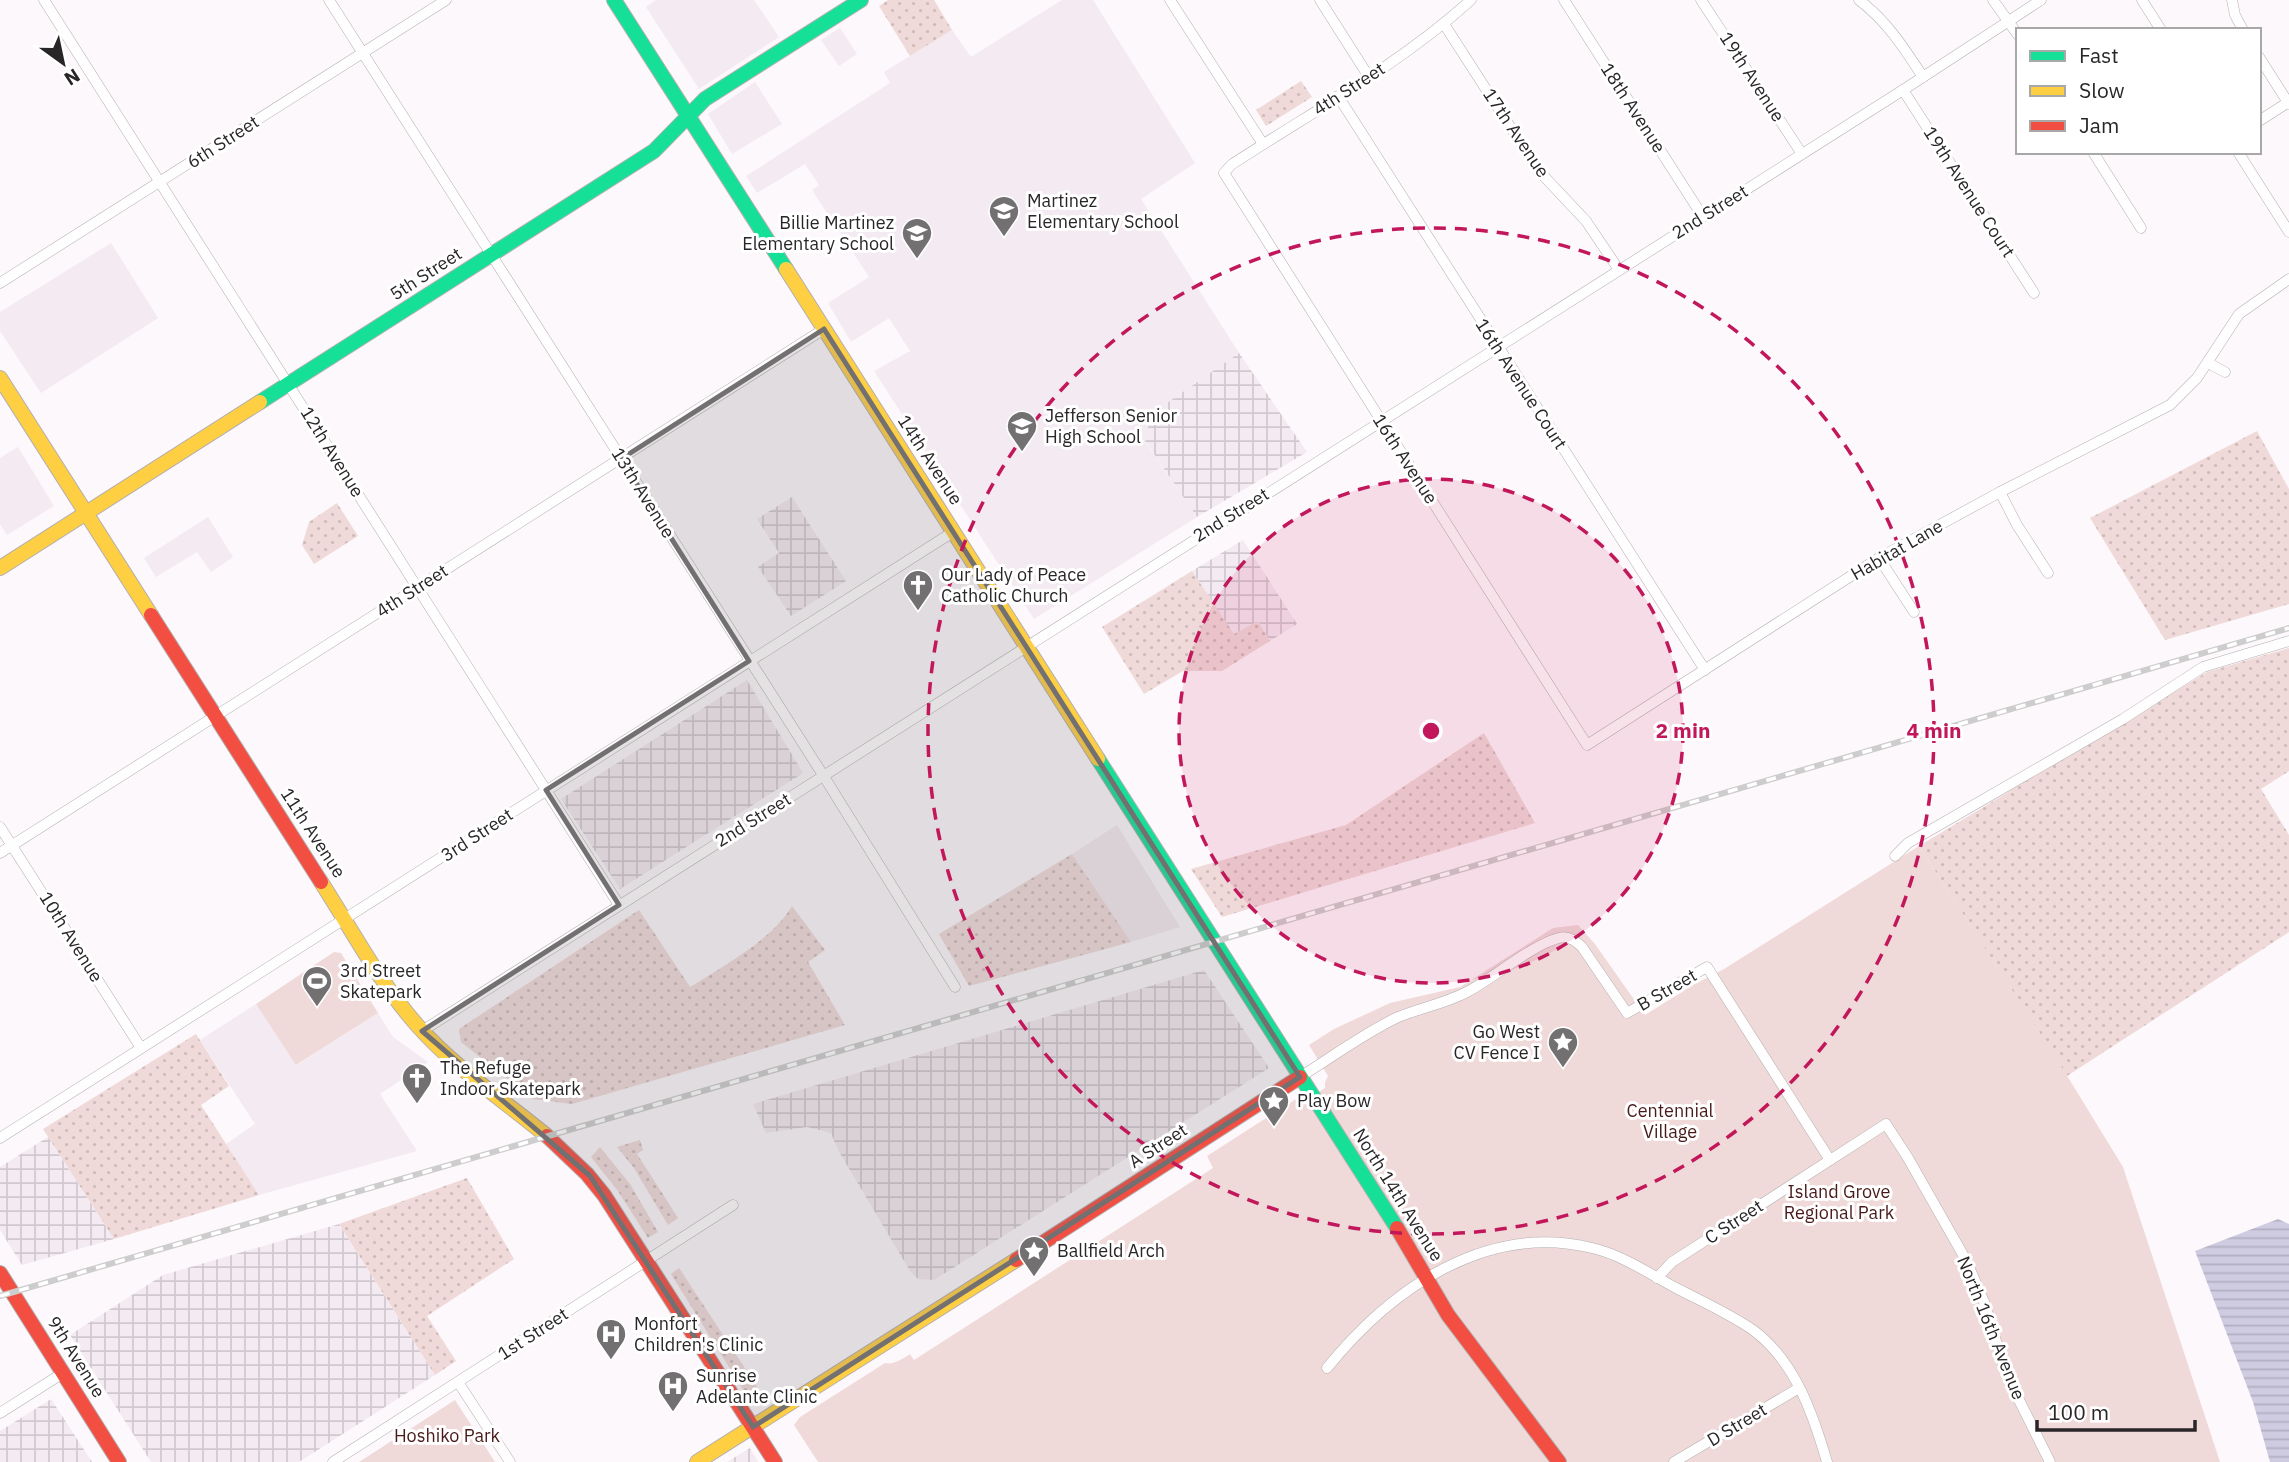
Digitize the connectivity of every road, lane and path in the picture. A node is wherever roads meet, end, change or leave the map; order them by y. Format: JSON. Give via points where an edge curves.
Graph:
{"nodes":[{"id":1,"x":44,"y":0,"type":"edge"},
{"id":2,"x":329,"y":0,"type":"edge"},
{"id":3,"x":446,"y":0,"type":"edge"},
{"id":4,"x":614,"y":0,"type":"edge"},
{"id":5,"x":861,"y":0,"type":"edge"},
{"id":6,"x":1170,"y":0,"type":"edge"},
{"id":7,"x":1320,"y":0,"type":"edge"},
{"id":8,"x":1471,"y":0,"type":"edge"},
{"id":9,"x":1564,"y":0,"type":"edge"},
{"id":10,"x":1702,"y":0,"type":"edge"},
{"id":11,"x":1859,"y":0,"type":"edge"},
{"id":12,"x":1993,"y":0,"type":"edge"},
{"id":13,"x":2041,"y":0,"type":"edge"},
{"id":14,"x":2142,"y":0,"type":"edge"},
{"id":15,"x":2232,"y":0,"type":"edge"},
{"id":16,"x":2007,"y":22,"type":"junction"},
{"id":17,"x":1444,"y":24,"type":"junction"},
{"id":18,"x":2160,"y":28,"type":"edge"},
{"id":19,"x":2242,"y":28,"type":"edge"},
{"id":20,"x":2016,"y":33,"type":"edge"},
{"id":21,"x":363,"y":53,"type":"junction"},
{"id":22,"x":2261,"y":60,"type":"edge"},
{"id":23,"x":1369,"y":77,"type":"junction"},
{"id":24,"x":1923,"y":77,"type":"junction"},
{"id":25,"x":1903,"y":90,"type":"junction"},
{"id":26,"x":1338,"y":96,"type":"junction"},
{"id":27,"x":2288,"y":104,"type":"edge"},
{"id":28,"x":688,"y":116,"type":"junction"},
{"id":29,"x":2261,"y":120,"type":"edge"},
{"id":30,"x":1263,"y":144,"type":"junction"},
{"id":31,"x":1802,"y":154,"type":"junction"},
{"id":32,"x":2094,"y":154,"type":"edge"},
{"id":33,"x":2239,"y":154,"type":"edge"},
{"id":34,"x":1224,"y":173,"type":"joint"},
{"id":35,"x":161,"y":181,"type":"junction"},
{"id":36,"x":1703,"y":217,"type":"junction"},
{"id":37,"x":2141,"y":228,"type":"dead end"},
{"id":38,"x":2289,"y":232,"type":"edge"},
{"id":39,"x":492,"y":255,"type":"junction"},
{"id":40,"x":1619,"y":270,"type":"junction"},
{"id":41,"x":2289,"y":279,"type":"edge"},
{"id":42,"x":0,"y":282,"type":"edge"},
{"id":43,"x":2034,"y":293,"type":"dead end"},
{"id":44,"x":824,"y":329,"type":"junction"},
{"id":45,"x":1497,"y":347,"type":"junction"},
{"id":46,"x":2208,"y":363,"type":"junction"},
{"id":47,"x":2225,"y":372,"type":"dead end"},
{"id":48,"x":0,"y":378,"type":"edge"},
{"id":49,"x":290,"y":384,"type":"junction"},
{"id":50,"x":1381,"y":422,"type":"junction"},
{"id":51,"x":621,"y":459,"type":"junction"},
{"id":52,"x":2000,"y":492,"type":"junction"},
{"id":53,"x":86,"y":513,"type":"junction"},
{"id":54,"x":953,"y":532,"type":"junction"},
{"id":55,"x":1879,"y":558,"type":"junction"},
{"id":56,"x":0,"y":568,"type":"edge"},
{"id":57,"x":2048,"y":573,"type":"dead end"},
{"id":58,"x":418,"y":588,"type":"junction"},
{"id":59,"x":1914,"y":612,"type":"dead end"},
{"id":60,"x":2289,"y":641,"type":"edge"},
{"id":61,"x":1025,"y":646,"type":"junction"},
{"id":62,"x":750,"y":661,"type":"junction"},
{"id":63,"x":1705,"y":670,"type":"junction"},
{"id":64,"x":216,"y":717,"type":"junction"},
{"id":65,"x":1587,"y":745,"type":"joint"},
{"id":66,"x":823,"y":775,"type":"junction"},
{"id":67,"x":546,"y":790,"type":"junction"},
{"id":68,"x":0,"y":827,"type":"edge"},
{"id":69,"x":12,"y":845,"type":"junction"},
{"id":70,"x":0,"y":853,"type":"edge"},
{"id":71,"x":1895,"y":856,"type":"dead end"},
{"id":72,"x":619,"y":905,"type":"junction"},
{"id":73,"x":345,"y":919,"type":"junction"},
{"id":74,"x":1213,"y":942,"type":"joint"},
{"id":75,"x":955,"y":987,"type":"dead end"},
{"id":76,"x":1627,"y":1013,"type":"joint"},
{"id":77,"x":422,"y":1031,"type":"junction"},
{"id":78,"x":141,"y":1048,"type":"junction"},
{"id":79,"x":1300,"y":1077,"type":"junction"},
{"id":80,"x":1886,"y":1125,"type":"joint"},
{"id":81,"x":0,"y":1138,"type":"edge"},
{"id":82,"x":1830,"y":1160,"type":"junction"},
{"id":83,"x":733,"y":1205,"type":"dead end"},
{"id":84,"x":647,"y":1262,"type":"junction"},
{"id":85,"x":0,"y":1273,"type":"edge"},
{"id":86,"x":1427,"y":1278,"type":"junction"},
{"id":87,"x":1657,"y":1278,"type":"junction"},
{"id":88,"x":1327,"y":1368,"type":"dead end"},
{"id":89,"x":63,"y":1373,"type":"junction"},
{"id":90,"x":458,"y":1382,"type":"junction"},
{"id":91,"x":1799,"y":1388,"type":"junction"},
{"id":92,"x":0,"y":1413,"type":"edge"},
{"id":93,"x":752,"y":1427,"type":"junction"},
{"id":94,"x":119,"y":1462,"type":"edge"},
{"id":95,"x":333,"y":1462,"type":"edge"},
{"id":96,"x":510,"y":1462,"type":"edge"},
{"id":97,"x":697,"y":1462,"type":"edge"},
{"id":98,"x":775,"y":1462,"type":"edge"},
{"id":99,"x":1559,"y":1462,"type":"edge"},
{"id":100,"x":1674,"y":1462,"type":"edge"},
{"id":101,"x":1827,"y":1462,"type":"edge"},
{"id":102,"x":2050,"y":1462,"type":"edge"}],
"edges":[{"from":1,"to":35,"type":"street","name":"12th Avenue"},
{"from":2,"to":21,"type":"street","name":"13th Avenue"},
{"from":3,"to":21,"type":"street","name":"6th Street"},
{"from":4,"to":28,"type":"street","name":"14th Avenue"},
{"from":5,"to":28,"type":"street","name":"5th Street","via":[[705,99]]},
{"from":6,"to":30,"type":"street"},
{"from":7,"to":23,"type":"street"},
{"from":8,"to":17,"type":"street","name":"4th Street"},
{"from":9,"to":36,"type":"street","name":"18th Avenue"},
{"from":10,"to":31,"type":"street","name":"19th Avenue"},
{"from":11,"to":24,"type":"street","via":[[1893,32]]},
{"from":12,"to":16,"type":"street"},
{"from":13,"to":16,"type":"street","name":"2nd Street"},
{"from":14,"to":18,"type":"street"},
{"from":15,"to":19,"type":"street"},
{"from":16,"to":20,"type":"street"},
{"from":16,"to":24,"type":"street","name":"2nd Street"},
{"from":17,"to":23,"type":"street","name":"4th Street"},
{"from":17,"to":40,"type":"street","name":"17th Avenue","via":[[1538,170],[1586,221]]},
{"from":21,"to":35,"type":"street","name":"6th Street"},
{"from":21,"to":39,"type":"street","name":"13th Avenue"},
{"from":22,"to":27,"type":"street"},
{"from":23,"to":26,"type":"street","name":"4th Street"},
{"from":24,"to":25,"type":"street","name":"2nd Street"},
{"from":25,"to":31,"type":"street","name":"2nd Street"},
{"from":25,"to":43,"type":"street","name":"19th Avenue Court"},
{"from":26,"to":30,"type":"street","name":"4th Street"},
{"from":26,"to":45,"type":"street","name":"16th Avenue Court"},
{"from":27,"to":29,"type":"street"},
{"from":28,"to":39,"type":"street","name":"5th Street","via":[[654,151]]},
{"from":28,"to":44,"type":"street","name":"14th Avenue"},
{"from":30,"to":34,"type":"street","name":"4th Street"},
{"from":31,"to":36,"type":"street","name":"2nd Street"},
{"from":32,"to":37,"type":"street"},
{"from":33,"to":38,"type":"street"},
{"from":34,"to":50,"type":"street","name":"16th Avenue"},
{"from":35,"to":42,"type":"street","name":"6th Street"},
{"from":35,"to":49,"type":"street","name":"12th Avenue"},
{"from":36,"to":40,"type":"street","name":"2nd Street"},
{"from":39,"to":49,"type":"street","name":"5th Street"},
{"from":39,"to":51,"type":"street","name":"13th Avenue"},
{"from":40,"to":45,"type":"street","name":"2nd Street"},
{"from":41,"to":46,"type":"street","name":"Habitat Lane","via":[[2239,314]]},
{"from":44,"to":51,"type":"street","name":"4th Street"},
{"from":44,"to":54,"type":"street","name":"14th Avenue"},
{"from":45,"to":50,"type":"street","name":"2nd Street"},
{"from":45,"to":63,"type":"street","name":"16th Avenue Court"},
{"from":46,"to":47,"type":"street"},
{"from":46,"to":52,"type":"street","name":"Habitat Lane","via":[[2170,405]]},
{"from":48,"to":53,"type":"street","name":"11th Avenue"},
{"from":49,"to":53,"type":"street","name":"5th Street"},
{"from":49,"to":58,"type":"street","name":"12th Avenue"},
{"from":50,"to":61,"type":"street","name":"2nd Street"},
{"from":50,"to":65,"type":"street","name":"16th Avenue"},
{"from":51,"to":58,"type":"street","name":"4th Street"},
{"from":51,"to":62,"type":"street","name":"13th Avenue"},
{"from":52,"to":55,"type":"street","name":"Habitat Lane"},
{"from":52,"to":57,"type":"street"},
{"from":53,"to":56,"type":"street","name":"5th Street"},
{"from":53,"to":64,"type":"street","name":"11th Avenue"},
{"from":54,"to":61,"type":"street","name":"14th Avenue"},
{"from":54,"to":62,"type":"street","name":"3rd Street"},
{"from":55,"to":59,"type":"street"},
{"from":55,"to":63,"type":"street","name":"Habitat Lane"},
{"from":58,"to":64,"type":"street","name":"4th Street"},
{"from":58,"to":67,"type":"street","name":"12th Avenue"},
{"from":60,"to":71,"type":"street","via":[[2203,667],[2123,719],[1908,843]]},
{"from":61,"to":66,"type":"street","name":"2nd Street"},
{"from":61,"to":74,"type":"street","name":"14th Avenue"},
{"from":62,"to":66,"type":"street","name":"13th Avenue"},
{"from":62,"to":67,"type":"street","name":"3rd Street"},
{"from":63,"to":65,"type":"street","name":"Habitat Lane"},
{"from":64,"to":69,"type":"street","name":"4th Street"},
{"from":64,"to":73,"type":"street","name":"11th Avenue"},
{"from":66,"to":72,"type":"street","name":"2nd Street"},
{"from":66,"to":75,"type":"street","name":"13th Avenue"},
{"from":67,"to":72,"type":"street","name":"12th Avenue"},
{"from":67,"to":73,"type":"street","name":"3rd Street"},
{"from":68,"to":69,"type":"street","name":"10th Avenue"},
{"from":69,"to":70,"type":"street","name":"4th Street"},
{"from":69,"to":78,"type":"street","name":"10th Avenue"},
{"from":72,"to":77,"type":"street","name":"2nd Street"},
{"from":73,"to":77,"type":"street","name":"11th Avenue"},
{"from":73,"to":78,"type":"street","name":"3rd Street"},
{"from":74,"to":79,"type":"street","name":"North 14th Avenue"},
{"from":76,"to":79,"type":"street","name":"A Street","via":[[1582,947],[1565,937],[1556,938],[1468,992],[1377,1028]]},
{"from":76,"to":82,"type":"street","name":"B Street","via":[[1707,967]]},
{"from":77,"to":84,"type":"street","name":"11th Avenue","via":[[575,1160],[604,1195]]},
{"from":78,"to":81,"type":"street","name":"3rd Street"},
{"from":79,"to":86,"type":"street","name":"North 14th Avenue"},
{"from":79,"to":93,"type":"street","name":"A Street"},
{"from":80,"to":82,"type":"street","name":"C Street"},
{"from":80,"to":102,"type":"street","name":"North 16th Avenue","via":[[1966,1260],[2008,1376]]},
{"from":82,"to":87,"type":"street","name":"C Street","via":[[1672,1262]]},
{"from":83,"to":84,"type":"street","name":"1st Street"},
{"from":84,"to":90,"type":"street","name":"1st Street"},
{"from":84,"to":93,"type":"street","name":"11th Avenue"},
{"from":85,"to":89,"type":"street","name":"9th Avenue"},
{"from":86,"to":87,"type":"street","via":[[1463,1257],[1545,1243],[1595,1248]]},
{"from":86,"to":88,"type":"street","via":[[1373,1317]]},
{"from":86,"to":99,"type":"street","name":"North 14th Avenue","via":[[1448,1315]]},
{"from":87,"to":91,"type":"street","via":[[1754,1331],[1782,1359]]},
{"from":89,"to":92,"type":"street"},
{"from":89,"to":94,"type":"street","name":"9th Avenue"},
{"from":90,"to":95,"type":"street","name":"1st Street"},
{"from":90,"to":96,"type":"street"},
{"from":91,"to":100,"type":"street","name":"D Street"},
{"from":91,"to":101,"type":"street"},
{"from":93,"to":97,"type":"street","name":"A Street"},
{"from":93,"to":98,"type":"street","name":"11th Avenue"}]}
